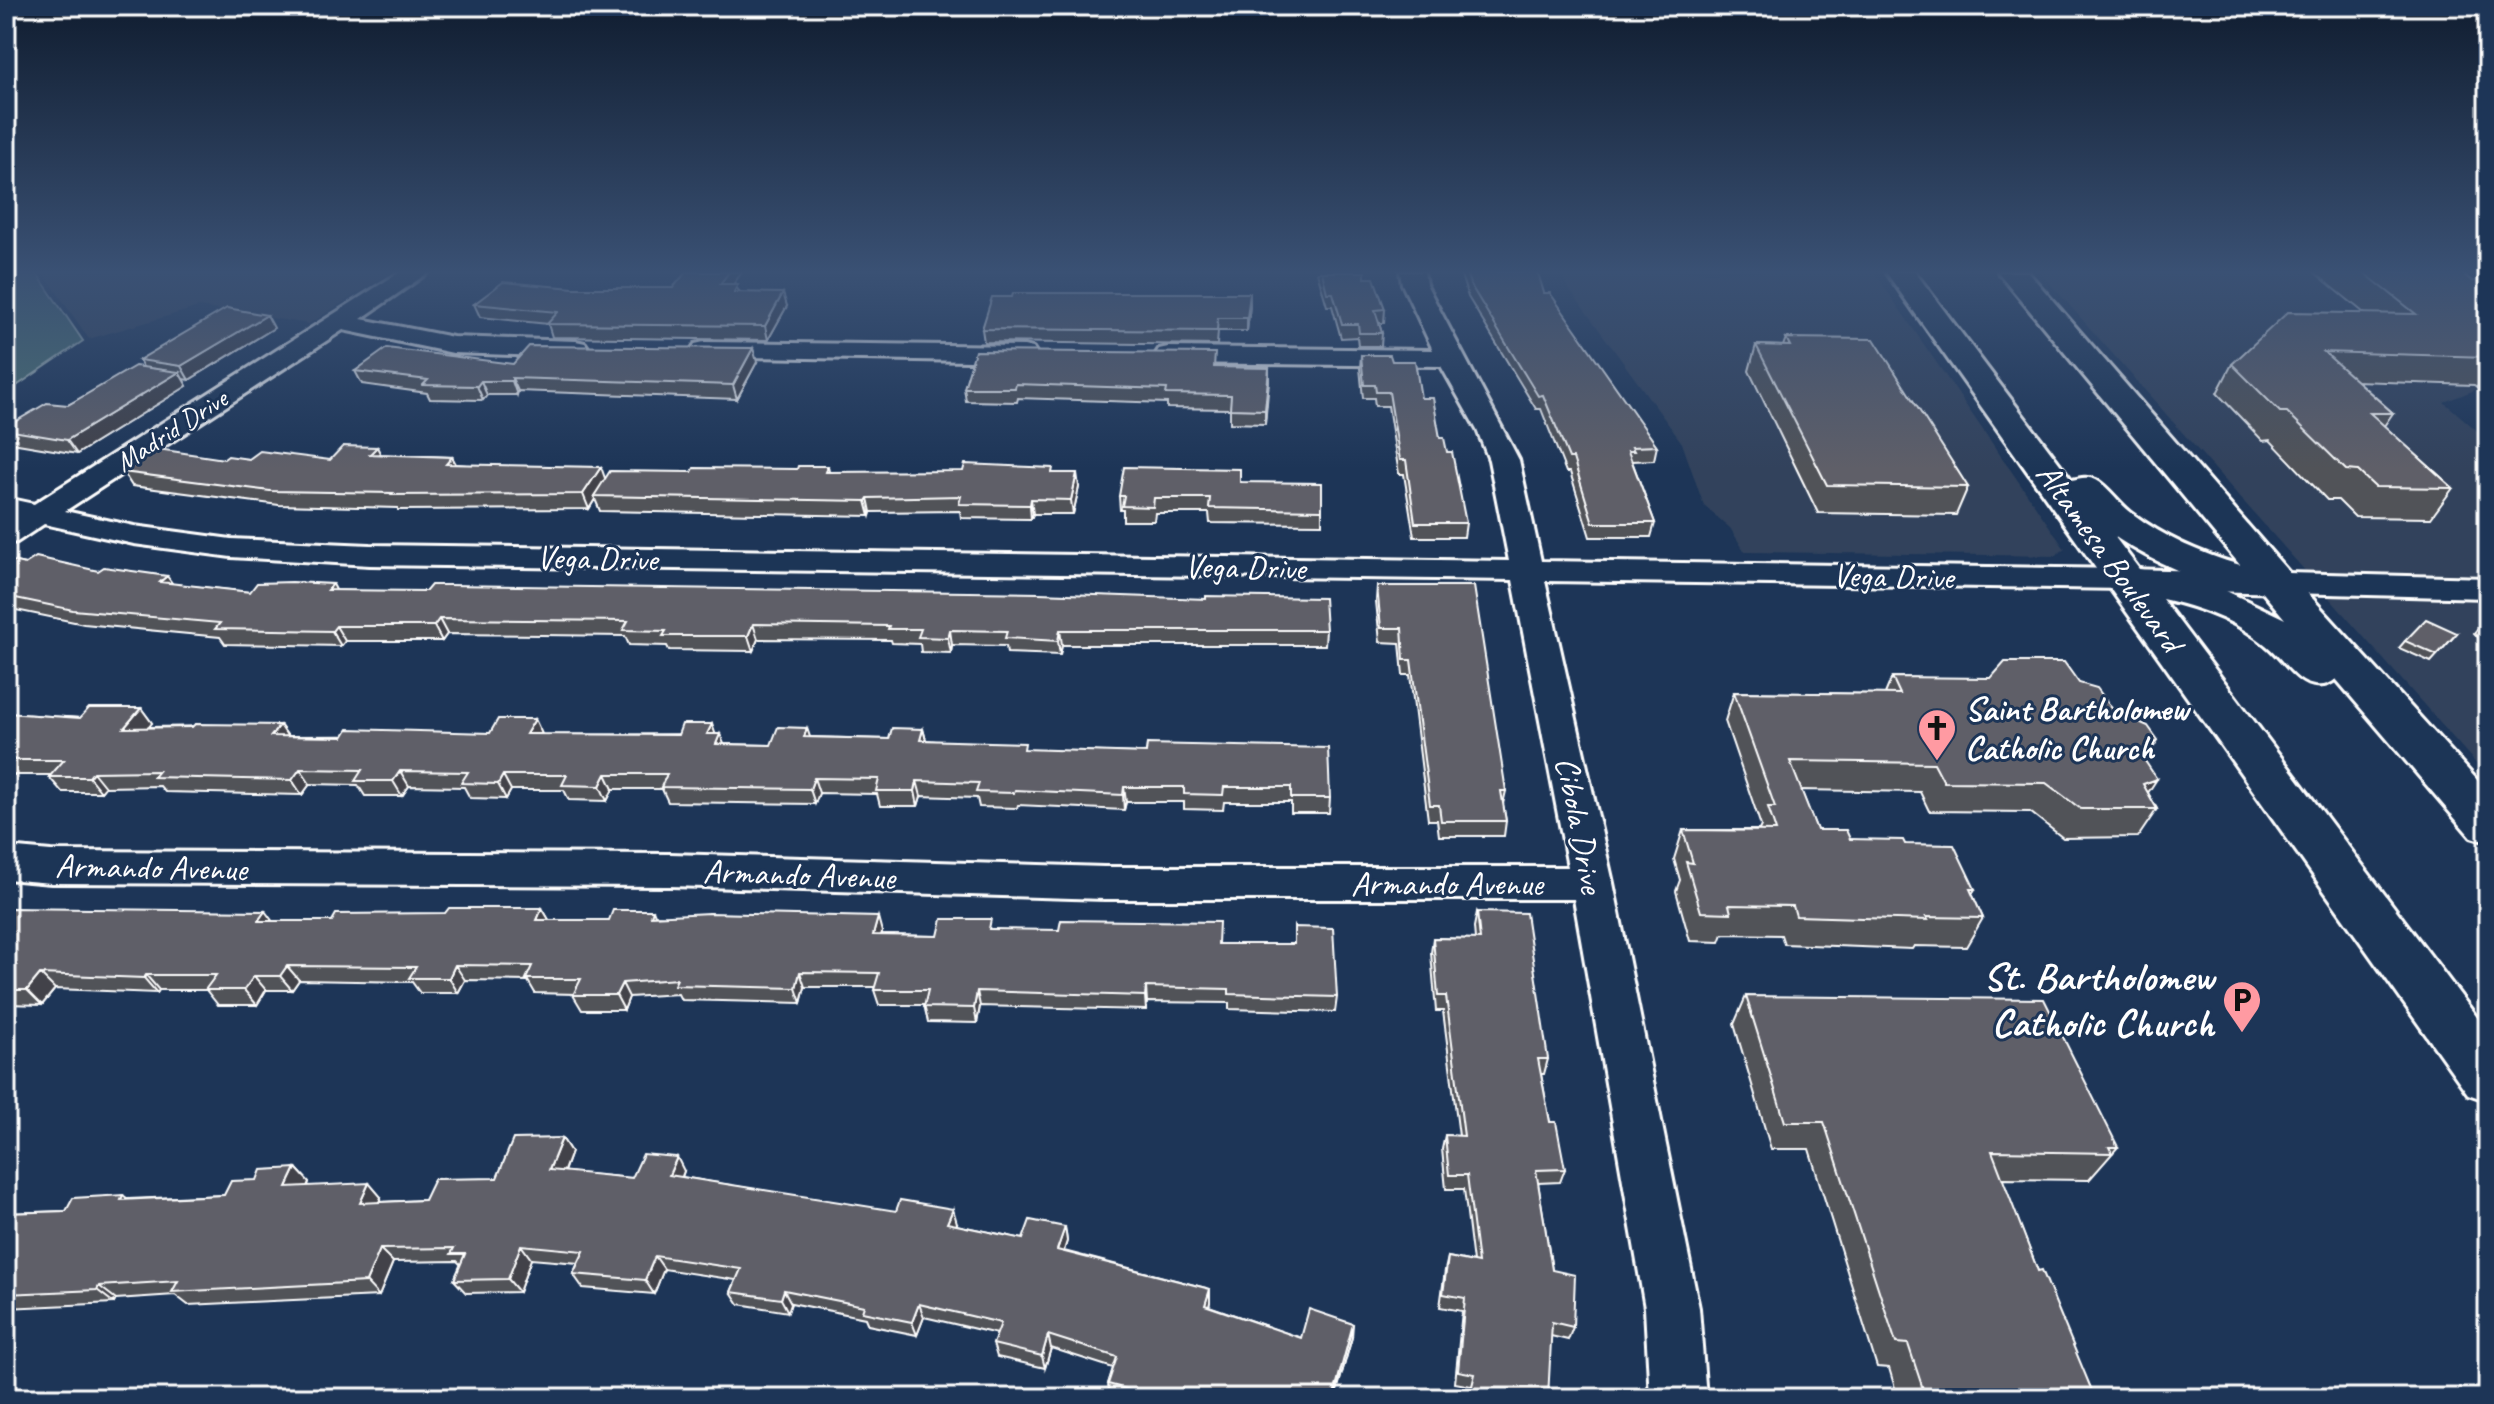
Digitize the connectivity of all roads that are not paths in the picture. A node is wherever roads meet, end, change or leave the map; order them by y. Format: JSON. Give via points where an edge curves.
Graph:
{"nodes":[{"id":1,"x":315,"y":338,"type":"edge"},
{"id":2,"x":416,"y":338,"type":"edge"},
{"id":3,"x":1440,"y":338,"type":"edge"},
{"id":4,"x":1948,"y":338,"type":"edge"},
{"id":5,"x":2068,"y":338,"type":"edge"},
{"id":6,"x":597,"y":349,"type":"edge"},
{"id":7,"x":676,"y":350,"type":"edge"},
{"id":8,"x":1055,"y":354,"type":"edge"},
{"id":9,"x":1150,"y":355,"type":"edge"},
{"id":10,"x":1450,"y":358,"type":"junction"},
{"id":11,"x":1999,"y":407,"type":"junction"},
{"id":12,"x":6,"y":507,"type":"edge"},
{"id":13,"x":38,"y":515,"type":"junction"},
{"id":14,"x":6,"y":535,"type":"edge"},
{"id":15,"x":1528,"y":571,"type":"junction"},
{"id":16,"x":2126,"y":579,"type":"junction"},
{"id":17,"x":2278,"y":585,"type":"junction"},
{"id":18,"x":2488,"y":588,"type":"edge"},
{"id":19,"x":2477,"y":812,"type":"edge"},
{"id":20,"x":6,"y":863,"type":"edge"},
{"id":21,"x":1592,"y":883,"type":"junction"},
{"id":22,"x":2488,"y":1076,"type":"edge"},
{"id":23,"x":1678,"y":1398,"type":"edge"}],
"edges":[{"from":1,"to":13,"type":"street","name":"Madrid Drive"},
{"from":2,"to":6,"type":"street","via":[[453,345]]},
{"from":3,"to":10,"type":"street","name":"Cibola Drive"},
{"from":4,"to":11,"type":"main road","name":"Altamesa Boulevard"},
{"from":5,"to":17,"type":"main road"},
{"from":7,"to":8,"type":"street"},
{"from":9,"to":10,"type":"street"},
{"from":10,"to":15,"type":"street","name":"Cibola Drive","via":[[1504,460]]},
{"from":11,"to":16,"type":"main road","name":"Altamesa Boulevard"},
{"from":11,"to":17,"type":"main road","via":[[2056,451],[2100,508],[2125,528],[2225,574]]},
{"from":12,"to":13,"type":"street","name":"Vega Drive"},
{"from":13,"to":14,"type":"street","name":"Madrid Drive"},
{"from":13,"to":15,"type":"street","name":"Vega Drive","via":[[231,548],[370,555]]},
{"from":15,"to":16,"type":"street","name":"Vega Drive"},
{"from":15,"to":21,"type":"street","name":"Cibola Drive"},
{"from":16,"to":17,"type":"street","name":"Vega Drive"},
{"from":16,"to":19,"type":"main road","via":[[2231,604],[2264,621],[2305,655],[2399,765]]},
{"from":16,"to":22,"type":"main road","name":"Altamesa Boulevard"},
{"from":17,"to":18,"type":"street","name":"Vega Drive"},
{"from":17,"to":19,"type":"main road"},
{"from":20,"to":21,"type":"street","name":"Armando Avenue","via":[[670,870],[1104,883]]},
{"from":21,"to":23,"type":"street","name":"Cibola Drive","via":[[1672,1308]]}]}
